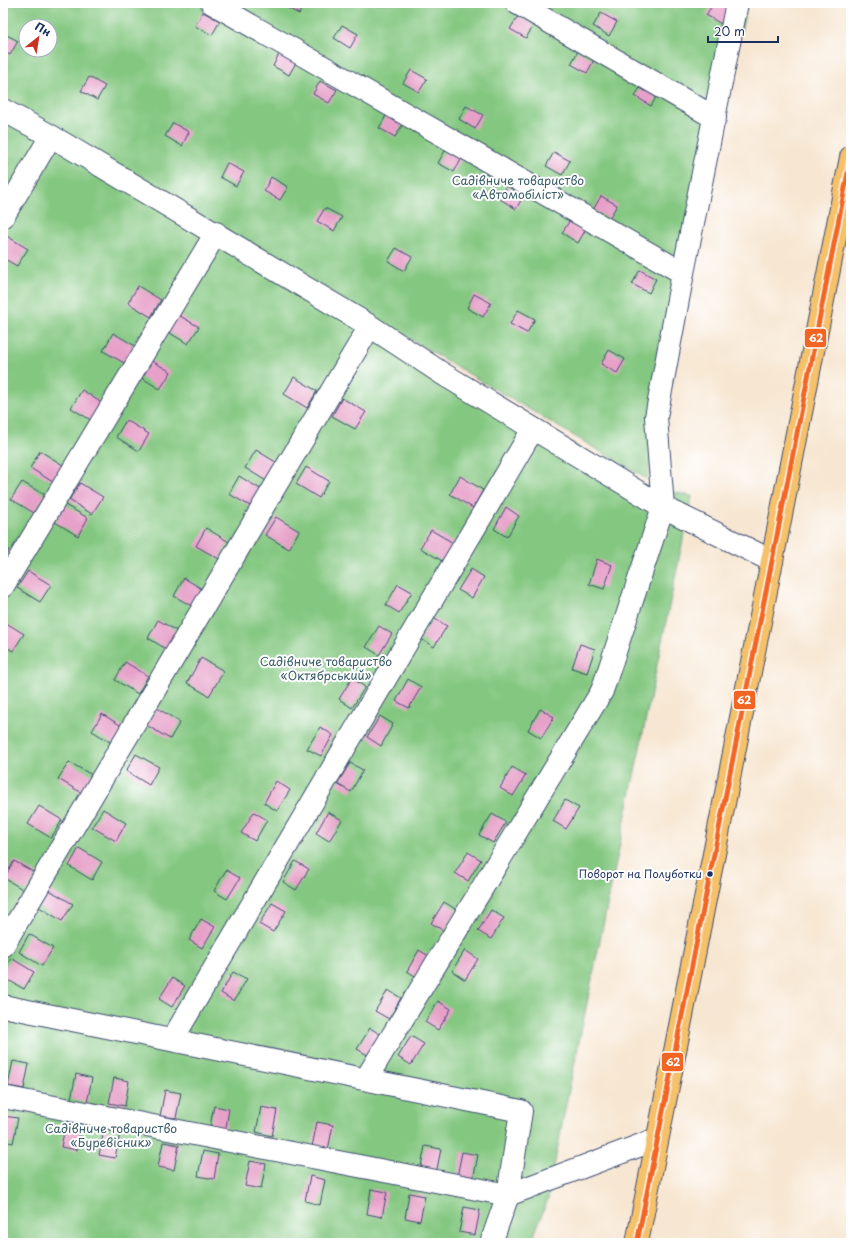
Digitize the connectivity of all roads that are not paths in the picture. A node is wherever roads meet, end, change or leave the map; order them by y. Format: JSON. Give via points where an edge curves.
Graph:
{"nodes":[{"id":1,"x":212,"y":3,"type":"edge"},
{"id":2,"x":517,"y":3,"type":"edge"},
{"id":3,"x":737,"y":3,"type":"edge"},
{"id":4,"x":3,"y":110,"type":"edge"},
{"id":5,"x":715,"y":118,"type":"junction"},
{"id":6,"x":51,"y":136,"type":"junction"},
{"id":7,"x":851,"y":157,"type":"edge"},
{"id":8,"x":3,"y":217,"type":"edge"},
{"id":9,"x":216,"y":233,"type":"junction"},
{"id":10,"x":684,"y":273,"type":"junction"},
{"id":11,"x":370,"y":326,"type":"junction"},
{"id":12,"x":533,"y":429,"type":"junction"},
{"id":13,"x":663,"y":507,"type":"junction"},
{"id":14,"x":772,"y":561,"type":"junction"},
{"id":15,"x":3,"y":586,"type":"edge"},
{"id":16,"x":3,"y":946,"type":"edge"},
{"id":17,"x":3,"y":1006,"type":"edge"},
{"id":18,"x":172,"y":1040,"type":"junction"},
{"id":19,"x":366,"y":1079,"type":"junction"},
{"id":20,"x":3,"y":1097,"type":"edge"},
{"id":21,"x":657,"y":1140,"type":"junction"},
{"id":22,"x":508,"y":1195,"type":"junction"},
{"id":23,"x":491,"y":1243,"type":"edge"},
{"id":24,"x":636,"y":1243,"type":"edge"}],
"edges":[{"from":1,"to":10,"type":"street"},
{"from":2,"to":5,"type":"street"},
{"from":3,"to":5,"type":"street"},
{"from":4,"to":6,"type":"street"},
{"from":5,"to":10,"type":"street"},
{"from":6,"to":8,"type":"street"},
{"from":6,"to":9,"type":"street"},
{"from":7,"to":14,"type":"main road"},
{"from":9,"to":11,"type":"street"},
{"from":9,"to":15,"type":"street"},
{"from":10,"to":13,"type":"street","via":[[656,417]]},
{"from":11,"to":12,"type":"street"},
{"from":11,"to":16,"type":"street"},
{"from":12,"to":13,"type":"street"},
{"from":12,"to":18,"type":"street"},
{"from":13,"to":14,"type":"street"},
{"from":13,"to":19,"type":"street","via":[[602,691]]},
{"from":14,"to":21,"type":"main road"},
{"from":17,"to":18,"type":"street"},
{"from":18,"to":19,"type":"street"},
{"from":19,"to":22,"type":"street","via":[[521,1110]]},
{"from":20,"to":22,"type":"street"},
{"from":21,"to":22,"type":"street"},
{"from":21,"to":24,"type":"main road"},
{"from":22,"to":23,"type":"street"}]}
